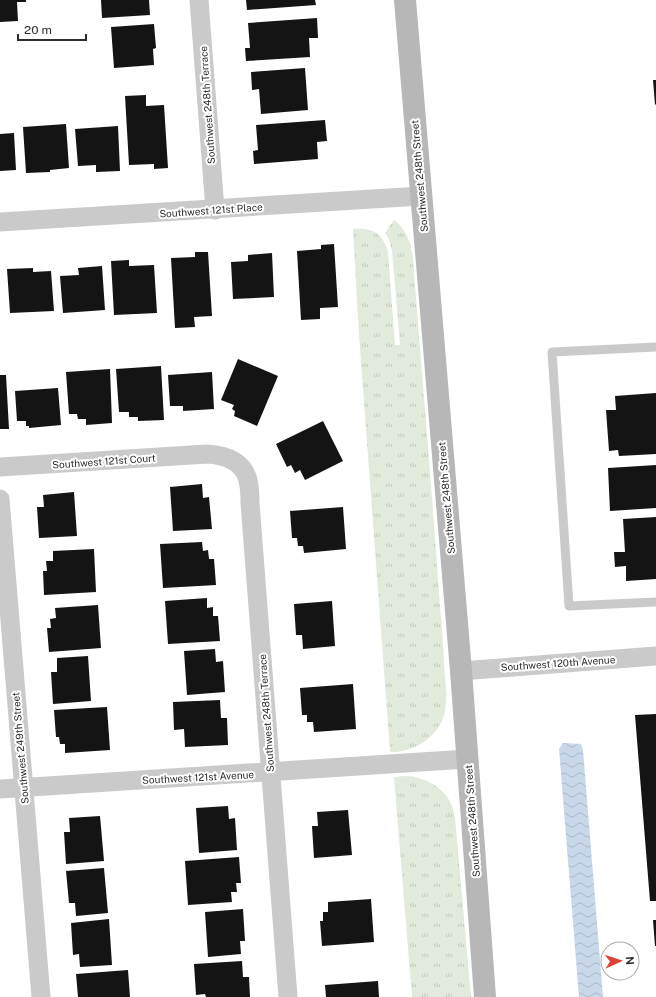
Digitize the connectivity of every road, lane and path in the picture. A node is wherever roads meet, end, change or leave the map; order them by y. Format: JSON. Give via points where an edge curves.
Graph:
{"nodes":[{"id":1,"x":199,"y":0,"type":"edge"},
{"id":2,"x":405,"y":0,"type":"edge"},
{"id":3,"x":421,"y":196,"type":"junction"},
{"id":4,"x":216,"y":210,"type":"junction"},
{"id":5,"x":0,"y":222,"type":"edge"},
{"id":6,"x":656,"y":347,"type":"edge"},
{"id":7,"x":207,"y":454,"type":"joint"},
{"id":8,"x":0,"y":467,"type":"edge"},
{"id":9,"x":0,"y":499,"type":"edge"},
{"id":10,"x":656,"y":602,"type":"edge"},
{"id":11,"x":656,"y":656,"type":"edge"},
{"id":12,"x":461,"y":671,"type":"junction"},
{"id":13,"x":467,"y":759,"type":"junction"},
{"id":14,"x":271,"y":772,"type":"junction"},
{"id":15,"x":24,"y":787,"type":"junction"},
{"id":16,"x":0,"y":789,"type":"edge"},
{"id":17,"x":41,"y":997,"type":"edge"},
{"id":18,"x":288,"y":997,"type":"edge"},
{"id":19,"x":485,"y":997,"type":"edge"}],
"edges":[{"from":1,"to":4,"type":"street","name":"Southwest 248th Terrace"},
{"from":2,"to":3,"type":"street","name":"Southwest 248th Street"},
{"from":3,"to":4,"type":"street","name":"Southwest 121st Place"},
{"from":3,"to":12,"type":"street","name":"Southwest 248th Street"},
{"from":4,"to":5,"type":"street","name":"Southwest 121st Place"},
{"from":6,"to":10,"type":"lane","via":[[552,352],[569,606]]},
{"from":7,"to":8,"type":"street","name":"Southwest 121st Court"},
{"from":7,"to":14,"type":"street","name":"Southwest 248th Terrace","via":[[219,455],[234,462],[245,473],[249,483]]},
{"from":9,"to":15,"type":"street","name":"Southwest 249th Street"},
{"from":11,"to":12,"type":"street","name":"Southwest 120th Avenue"},
{"from":12,"to":13,"type":"street","name":"Southwest 248th Street"},
{"from":13,"to":14,"type":"street","name":"Southwest 121st Avenue"},
{"from":13,"to":19,"type":"street","name":"Southwest 248th Street"},
{"from":14,"to":15,"type":"street","name":"Southwest 121st Avenue"},
{"from":14,"to":18,"type":"street","name":"Southwest 248th Terrace"},
{"from":15,"to":16,"type":"street","name":"Southwest 121st Avenue"},
{"from":15,"to":17,"type":"street","name":"Southwest 249th Street"}]}
